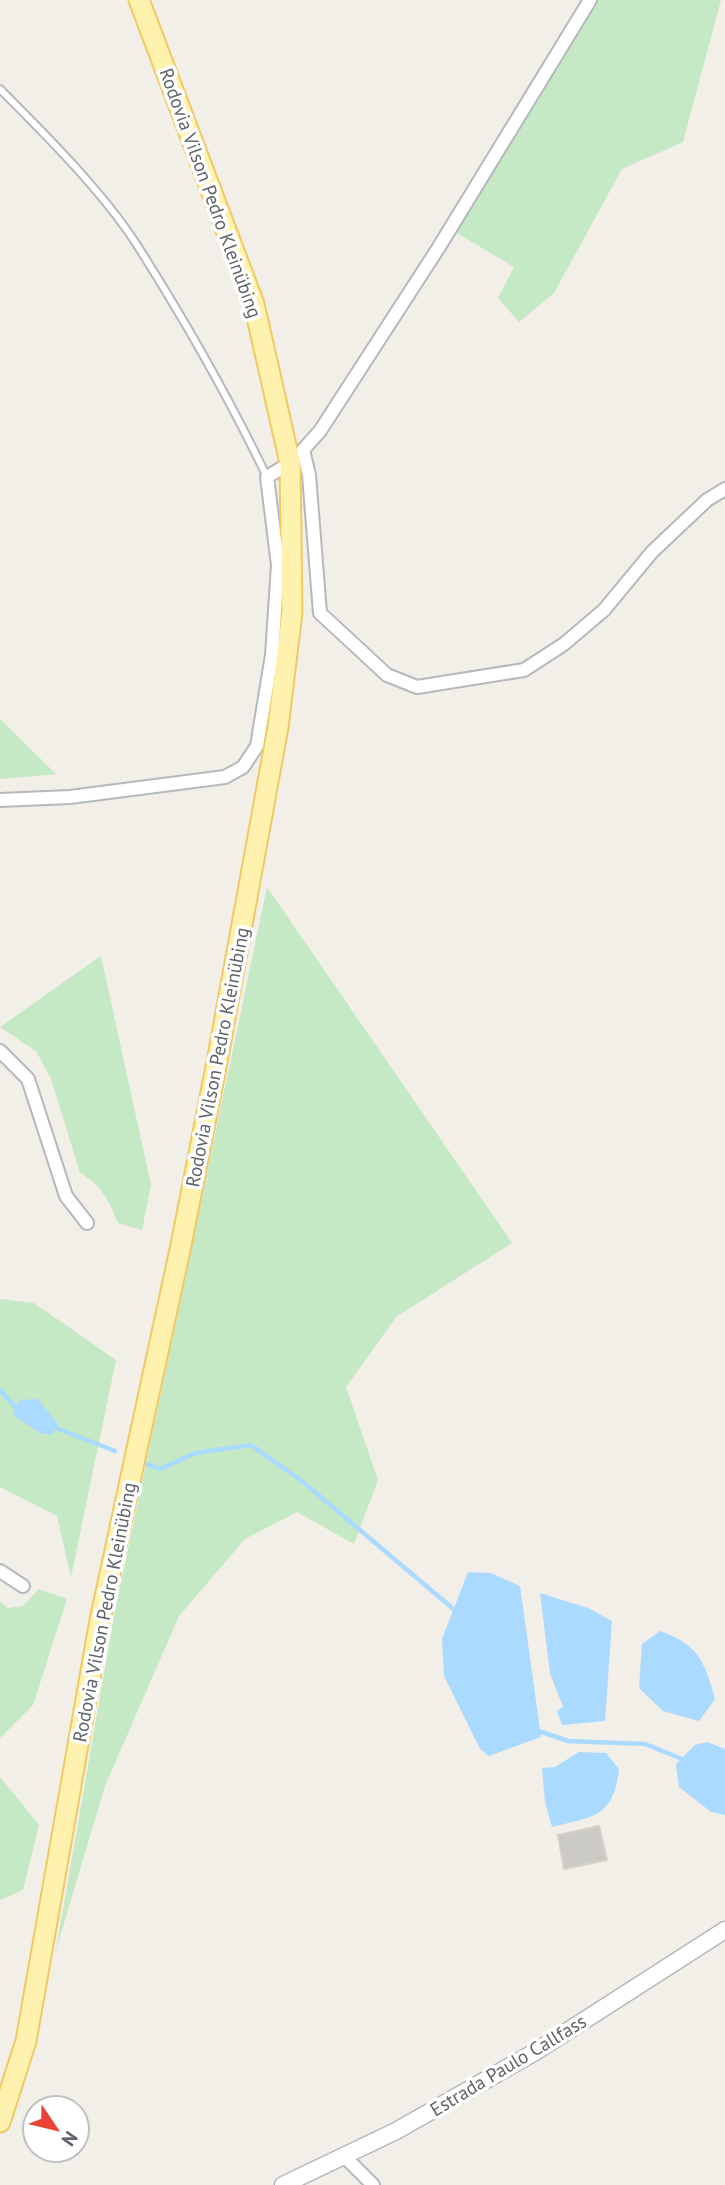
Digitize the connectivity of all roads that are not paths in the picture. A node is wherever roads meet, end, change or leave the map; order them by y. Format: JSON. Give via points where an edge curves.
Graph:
{"nodes":[{"id":1,"x":139,"y":0,"type":"edge"},
{"id":2,"x":590,"y":0,"type":"edge"},
{"id":3,"x":0,"y":89,"type":"edge"},
{"id":4,"x":297,"y":456,"type":"junction"},
{"id":5,"x":267,"y":477,"type":"junction"},
{"id":6,"x":725,"y":489,"type":"edge"},
{"id":7,"x":0,"y":800,"type":"edge"},
{"id":8,"x":0,"y":1051,"type":"edge"},
{"id":9,"x":87,"y":1223,"type":"dead end"},
{"id":10,"x":0,"y":1571,"type":"edge"},
{"id":11,"x":23,"y":1586,"type":"dead end"},
{"id":12,"x":725,"y":1930,"type":"edge"},
{"id":13,"x":0,"y":2122,"type":"edge"},
{"id":14,"x":344,"y":2156,"type":"junction"},
{"id":15,"x":283,"y":2185,"type":"edge"},
{"id":16,"x":373,"y":2185,"type":"edge"}],
"edges":[{"from":1,"to":4,"type":"main road","name":"Rodovia Vilson Pedro Kleinübing","via":[[254,304]]},
{"from":2,"to":4,"type":"street","via":[[439,247],[320,431]]},
{"from":3,"to":5,"type":"lane","via":[[136,243]]},
{"from":4,"to":5,"type":"street"},
{"from":4,"to":6,"type":"street","via":[[309,475],[320,613],[387,675],[417,687],[524,670],[554,651],[604,610],[652,552]]},
{"from":4,"to":13,"type":"main road","name":"Rodovia Vilson Pedro Kleinübing","via":[[292,612],[278,727],[184,1232],[100,1620],[26,2041]]},
{"from":5,"to":7,"type":"street","via":[[278,565],[272,655],[257,746],[243,766],[225,778],[70,797]]},
{"from":8,"to":9,"type":"street","via":[[28,1079],[66,1196]]},
{"from":10,"to":11,"type":"street"},
{"from":12,"to":14,"type":"street","name":"Estrada Paulo Callfass","via":[[535,2052]]},
{"from":14,"to":15,"type":"street","name":"Estrada Paulo Callfass"},
{"from":14,"to":16,"type":"street"}]}
